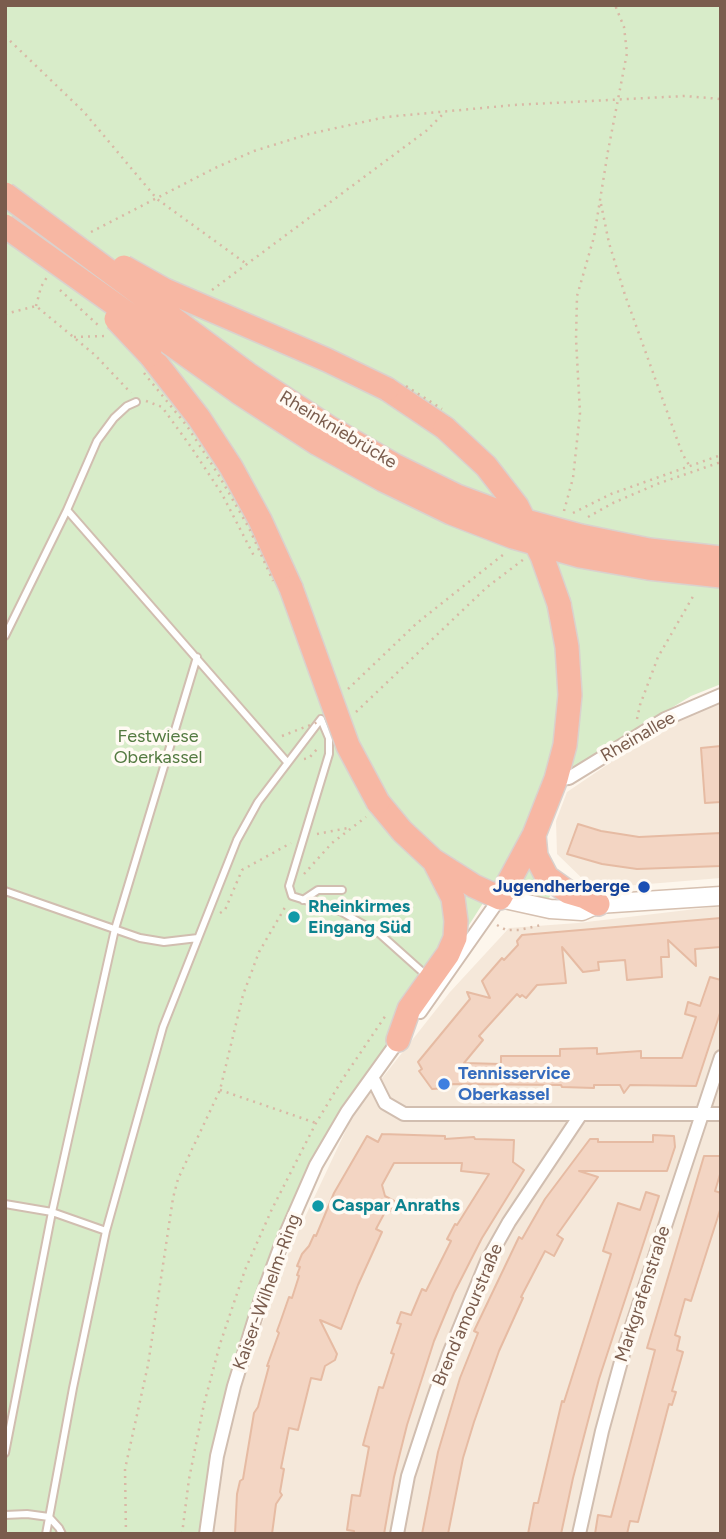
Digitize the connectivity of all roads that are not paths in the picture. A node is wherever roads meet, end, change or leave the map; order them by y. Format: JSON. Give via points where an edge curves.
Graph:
{"nodes":[{"id":1,"x":5,"y":193,"type":"edge"},
{"id":2,"x":5,"y":226,"type":"edge"},
{"id":3,"x":83,"y":283,"type":"junction"},
{"id":4,"x":136,"y":402,"type":"road end"},
{"id":5,"x":67,"y":510,"type":"junction"},
{"id":6,"x":721,"y":558,"type":"edge"},
{"id":7,"x":721,"y":576,"type":"edge"},
{"id":8,"x":5,"y":636,"type":"edge"},
{"id":9,"x":197,"y":657,"type":"junction"},
{"id":10,"x":721,"y":695,"type":"edge"},
{"id":11,"x":287,"y":762,"type":"junction"},
{"id":12,"x":556,"y":779,"type":"junction"},
{"id":13,"x":534,"y":835,"type":"junction"},
{"id":14,"x":433,"y":860,"type":"junction"},
{"id":15,"x":342,"y":890,"type":"dead end"},
{"id":16,"x":5,"y":891,"type":"edge"},
{"id":17,"x":721,"y":896,"type":"edge"},
{"id":18,"x":500,"y":898,"type":"junction"},
{"id":19,"x":303,"y":900,"type":"junction"},
{"id":20,"x":598,"y":904,"type":"junction"},
{"id":21,"x":115,"y":929,"type":"junction"},
{"id":22,"x":198,"y":939,"type":"junction"},
{"id":23,"x":435,"y":983,"type":"junction"},
{"id":24,"x":398,"y":1040,"type":"joint"},
{"id":25,"x":721,"y":1057,"type":"edge"},
{"id":26,"x":372,"y":1077,"type":"junction"},
{"id":27,"x":581,"y":1114,"type":"junction"},
{"id":28,"x":701,"y":1114,"type":"junction"},
{"id":29,"x":721,"y":1114,"type":"edge"},
{"id":30,"x":5,"y":1204,"type":"edge"},
{"id":31,"x":52,"y":1212,"type":"junction"},
{"id":32,"x":106,"y":1231,"type":"junction"},
{"id":33,"x":5,"y":1453,"type":"edge"},
{"id":34,"x":5,"y":1515,"type":"edge"},
{"id":35,"x":50,"y":1517,"type":"junction"},
{"id":36,"x":46,"y":1534,"type":"edge"},
{"id":37,"x":62,"y":1534,"type":"edge"},
{"id":38,"x":206,"y":1534,"type":"edge"},
{"id":39,"x":397,"y":1534,"type":"edge"},
{"id":40,"x":579,"y":1534,"type":"edge"}],
"edges":[{"from":1,"to":6,"type":"highway","name":"Rheinkniebrücke","bridge":true,"via":[[248,374],[394,465],[519,519],[649,550]]},
{"from":1,"to":12,"type":"highway","bridge":true,"via":[[165,290],[387,388],[445,428],[486,466],[517,506],[559,604],[570,695]]},
{"from":2,"to":3,"type":"highway","name":"Rheinkniebrücke","bridge":true},
{"from":3,"to":7,"type":"highway","name":"Rheinkniebrücke","bridge":true,"via":[[318,443],[451,513],[580,556]]},
{"from":3,"to":14,"type":"highway","bridge":true,"via":[[150,355],[231,467],[291,588],[374,807]]},
{"from":4,"to":5,"type":"lane","via":[[114,418],[97,441]]},
{"from":5,"to":8,"type":"lane"},
{"from":5,"to":9,"type":"lane"},
{"from":9,"to":11,"type":"lane"},
{"from":9,"to":21,"type":"lane"},
{"from":10,"to":12,"type":"street","name":"Rheinallee","via":[[633,738],[569,778]]},
{"from":11,"to":19,"type":"lane","via":[[321,719],[328,738],[327,760],[289,886],[292,896]]},
{"from":11,"to":22,"type":"lane","via":[[237,840]]},
{"from":12,"to":13,"type":"highway"},
{"from":13,"to":18,"type":"highway"},
{"from":13,"to":20,"type":"highway","via":[[536,856],[547,877]]},
{"from":14,"to":18,"type":"highway"},
{"from":14,"to":23,"type":"highway","via":[[453,898],[456,921],[455,938]]},
{"from":15,"to":19,"type":"lane","via":[[318,890]]},
{"from":16,"to":21,"type":"lane"},
{"from":17,"to":20,"type":"street"},
{"from":18,"to":20,"type":"street","via":[[561,910],[582,911]]},
{"from":18,"to":23,"type":"street"},
{"from":19,"to":23,"type":"lane","via":[[341,909],[380,933]]},
{"from":21,"to":22,"type":"lane","via":[[164,942]]},
{"from":21,"to":31,"type":"lane"},
{"from":22,"to":32,"type":"lane","via":[[163,1027]]},
{"from":23,"to":24,"type":"highway","via":[[410,1009]]},
{"from":24,"to":26,"type":"street","name":"Kaiser-Wilhelm-Ring"},
{"from":25,"to":28,"type":"street","name":"Markgrafenstraße"},
{"from":26,"to":27,"type":"street","via":[[386,1103],[404,1114]]},
{"from":26,"to":38,"type":"street","name":"Kaiser-Wilhelm-Ring","via":[[316,1165],[272,1268],[234,1386],[217,1456]]},
{"from":27,"to":28,"type":"street"},
{"from":27,"to":39,"type":"street","name":"Brend'amourstraße","via":[[487,1261],[432,1400],[408,1476]]},
{"from":28,"to":29,"type":"street"},
{"from":28,"to":40,"type":"street","name":"Markgrafenstraße","via":[[625,1347]]},
{"from":30,"to":31,"type":"lane"},
{"from":31,"to":32,"type":"lane"},
{"from":31,"to":33,"type":"lane"},
{"from":32,"to":35,"type":"lane"},
{"from":34,"to":35,"type":"lane"},
{"from":35,"to":36,"type":"lane"},
{"from":35,"to":37,"type":"lane"}]}
